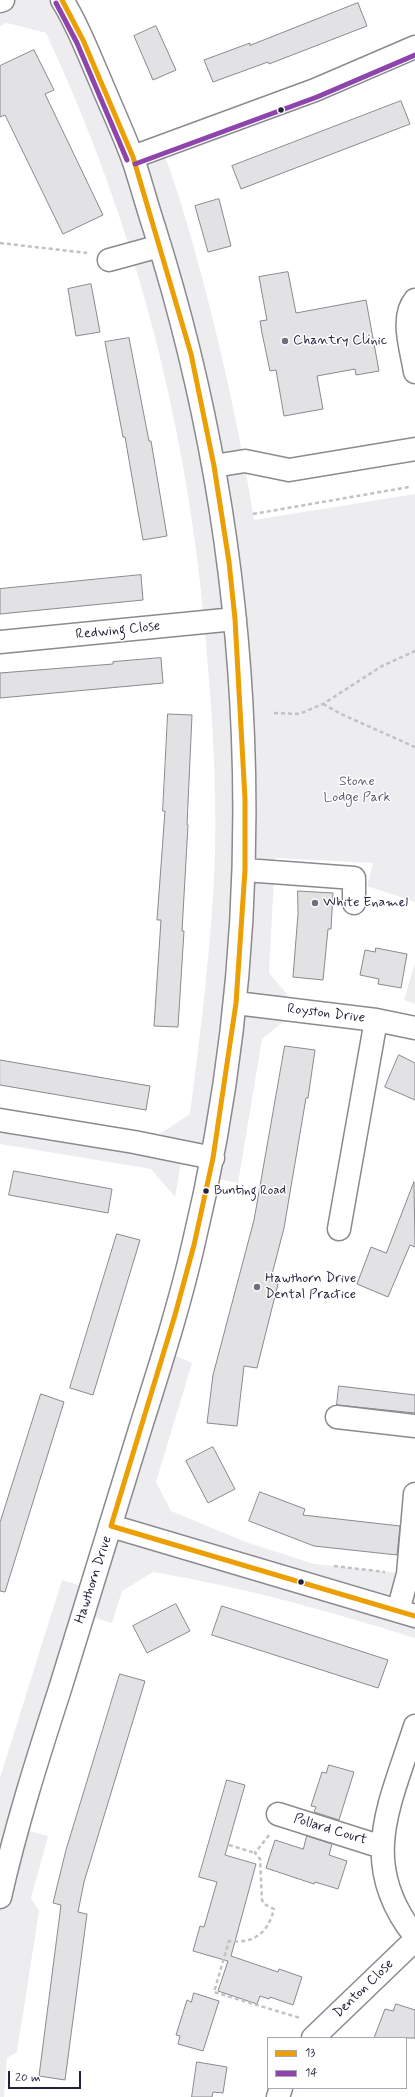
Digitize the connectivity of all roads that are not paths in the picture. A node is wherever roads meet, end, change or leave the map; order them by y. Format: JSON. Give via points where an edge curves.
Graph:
{"nodes":[{"id":1,"x":3,"y":0,"type":"edge"},
{"id":2,"x":62,"y":0,"type":"edge"},
{"id":3,"x":0,"y":1,"type":"edge"},
{"id":4,"x":415,"y":47,"type":"edge"},
{"id":5,"x":132,"y":157,"type":"junction"},
{"id":6,"x":160,"y":246,"type":"junction"},
{"id":7,"x":100,"y":257,"type":"road end"},
{"id":8,"x":415,"y":300,"type":"edge"},
{"id":9,"x":415,"y":372,"type":"edge"},
{"id":10,"x":415,"y":449,"type":"edge"},
{"id":11,"x":214,"y":466,"type":"junction"},
{"id":12,"x":235,"y":619,"type":"junction"},
{"id":13,"x":0,"y":642,"type":"edge"},
{"id":14,"x":244,"y":870,"type":"junction"},
{"id":15,"x":354,"y":904,"type":"dead end"},
{"id":16,"x":236,"y":1003,"type":"junction"},
{"id":17,"x":376,"y":1020,"type":"junction"},
{"id":18,"x":415,"y":1028,"type":"edge"},
{"id":19,"x":0,"y":1120,"type":"edge"},
{"id":20,"x":213,"y":1158,"type":"junction"},
{"id":21,"x":340,"y":1229,"type":"dead end"},
{"id":22,"x":337,"y":1417,"type":"dead end"},
{"id":23,"x":415,"y":1426,"type":"edge"},
{"id":24,"x":415,"y":1494,"type":"edge"},
{"id":25,"x":111,"y":1526,"type":"junction"},
{"id":26,"x":407,"y":1614,"type":"edge"},
{"id":27,"x":415,"y":1726,"type":"edge"},
{"id":28,"x":281,"y":1815,"type":"road end"},
{"id":29,"x":382,"y":1847,"type":"junction"},
{"id":30,"x":0,"y":1896,"type":"edge"},
{"id":31,"x":415,"y":1936,"type":"edge"},
{"id":32,"x":415,"y":1940,"type":"edge"},
{"id":33,"x":309,"y":2029,"type":"edge"}],
"edges":[{"from":1,"to":3,"type":"street"},
{"from":2,"to":5,"type":"street","name":"Hawthorn Drive","via":[[83,40]]},
{"from":4,"to":5,"type":"street","via":[[315,90]]},
{"from":5,"to":6,"type":"street","name":"Hawthorn Drive"},
{"from":6,"to":7,"type":"street"},
{"from":6,"to":11,"type":"street","name":"Hawthorn Drive","via":[[191,354]]},
{"from":8,"to":9,"type":"street","via":[[410,309],[408,323]]},
{"from":10,"to":11,"type":"street","via":[[290,470],[245,461]]},
{"from":11,"to":12,"type":"street","name":"Hawthorn Drive"},
{"from":12,"to":13,"type":"street","name":"Redwing Close"},
{"from":12,"to":14,"type":"street","name":"Hawthorn Drive","via":[[245,799]]},
{"from":14,"to":15,"type":"street","via":[[354,878]]},
{"from":14,"to":16,"type":"street","name":"Hawthorn Drive"},
{"from":16,"to":17,"type":"street","name":"Royston Drive"},
{"from":16,"to":20,"type":"street","name":"Hawthorn Drive"},
{"from":17,"to":18,"type":"street","name":"Royston Drive"},
{"from":17,"to":21,"type":"street"},
{"from":19,"to":20,"type":"street"},
{"from":20,"to":25,"type":"street","name":"Hawthorn Drive","via":[[176,1315]]},
{"from":22,"to":23,"type":"street"},
{"from":24,"to":26,"type":"street"},
{"from":25,"to":26,"type":"street"},
{"from":25,"to":30,"type":"street","name":"Hawthorn Drive","via":[[32,1776]]},
{"from":27,"to":29,"type":"street","via":[[387,1817]]},
{"from":28,"to":29,"type":"street","name":"Pollard Court"},
{"from":29,"to":31,"type":"street","via":[[382,1867],[387,1890],[398,1914]]},
{"from":32,"to":33,"type":"street","name":"Denton Close"}]}
